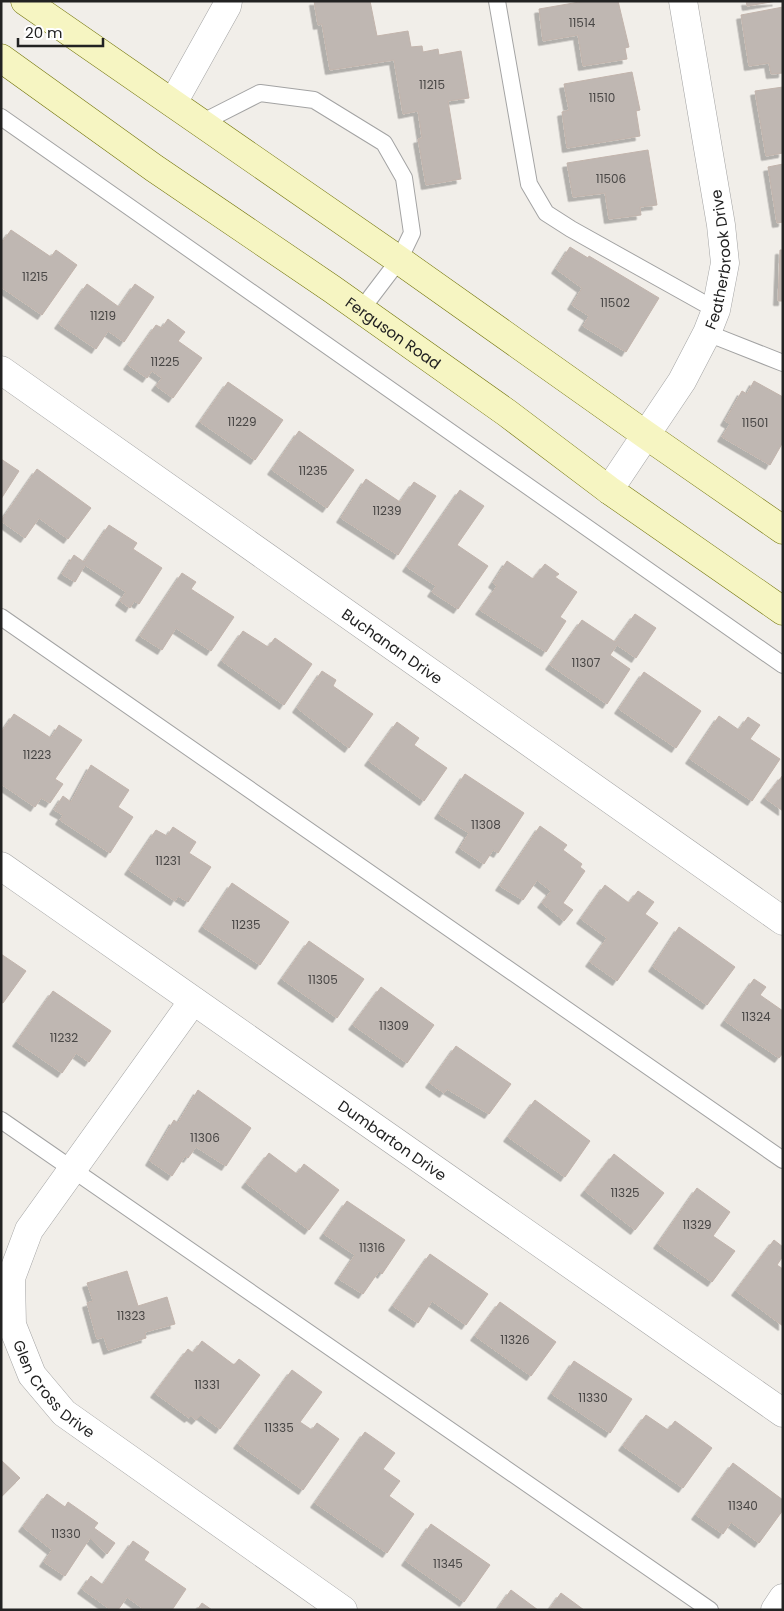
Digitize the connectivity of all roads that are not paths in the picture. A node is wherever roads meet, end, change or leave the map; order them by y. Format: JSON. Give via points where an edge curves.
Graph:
{"nodes":[{"id":1,"x":25,"y":1,"type":"edge"},
{"id":2,"x":228,"y":1,"type":"edge"},
{"id":3,"x":497,"y":1,"type":"edge"},
{"id":4,"x":683,"y":1,"type":"edge"},
{"id":5,"x":1,"y":58,"type":"edge"},
{"id":6,"x":173,"y":103,"type":"junction"},
{"id":7,"x":1,"y":117,"type":"edge"},
{"id":8,"x":201,"y":123,"type":"junction"},
{"id":9,"x":399,"y":260,"type":"junction"},
{"id":10,"x":361,"y":310,"type":"junction"},
{"id":11,"x":712,"y":322,"type":"junction"},
{"id":12,"x":783,"y":363,"type":"edge"},
{"id":13,"x":1,"y":370,"type":"edge"},
{"id":14,"x":646,"y":435,"type":"junction"},
{"id":15,"x":609,"y":490,"type":"junction"},
{"id":16,"x":783,"y":530,"type":"edge"},
{"id":17,"x":783,"y":611,"type":"edge"},
{"id":18,"x":1,"y":617,"type":"edge"},
{"id":19,"x":783,"y":665,"type":"edge"},
{"id":20,"x":1,"y":866,"type":"edge"},
{"id":21,"x":783,"y":921,"type":"edge"},
{"id":22,"x":193,"y":1001,"type":"junction"},
{"id":23,"x":1,"y":1120,"type":"edge"},
{"id":24,"x":783,"y":1160,"type":"edge"},
{"id":25,"x":72,"y":1170,"type":"junction"},
{"id":26,"x":783,"y":1413,"type":"edge"},
{"id":27,"x":783,"y":1598,"type":"edge"},
{"id":28,"x":343,"y":1610,"type":"edge"},
{"id":29,"x":710,"y":1610,"type":"edge"},
{"id":30,"x":775,"y":1610,"type":"edge"}],
"edges":[{"from":1,"to":6,"type":"main road"},
{"from":2,"to":6,"type":"street"},
{"from":3,"to":11,"type":"lane","via":[[529,184],[546,213]]},
{"from":4,"to":11,"type":"street","name":"Featherbrook Drive","via":[[721,225],[724,263]]},
{"from":5,"to":10,"type":"main road","name":"Ferguson Road"},
{"from":6,"to":8,"type":"main road"},
{"from":7,"to":19,"type":"lane"},
{"from":8,"to":9,"type":"main road"},
{"from":8,"to":9,"type":"lane","via":[[260,93],[314,100],[384,143],[404,178],[412,233]]},
{"from":9,"to":10,"type":"lane"},
{"from":9,"to":14,"type":"main road"},
{"from":10,"to":15,"type":"main road","name":"Ferguson Road"},
{"from":11,"to":12,"type":"lane"},
{"from":11,"to":14,"type":"street","name":"Featherbrook Drive","via":[[682,381]]},
{"from":13,"to":21,"type":"street","name":"Buchanan Drive"},
{"from":14,"to":15,"type":"street","name":"Featherbrook Drive"},
{"from":14,"to":16,"type":"main road"},
{"from":15,"to":17,"type":"main road","name":"Ferguson Road"},
{"from":18,"to":24,"type":"lane"},
{"from":20,"to":22,"type":"street","name":"Dumbarton Drive"},
{"from":22,"to":25,"type":"street","name":"Glen Cross Drive"},
{"from":22,"to":26,"type":"street","name":"Dumbarton Drive"},
{"from":23,"to":25,"type":"lane"},
{"from":25,"to":28,"type":"street","name":"Glen Cross Drive","via":[[29,1230],[11,1278],[12,1325],[32,1375],[64,1413]]},
{"from":25,"to":29,"type":"lane"},
{"from":27,"to":30,"type":"street"}]}
